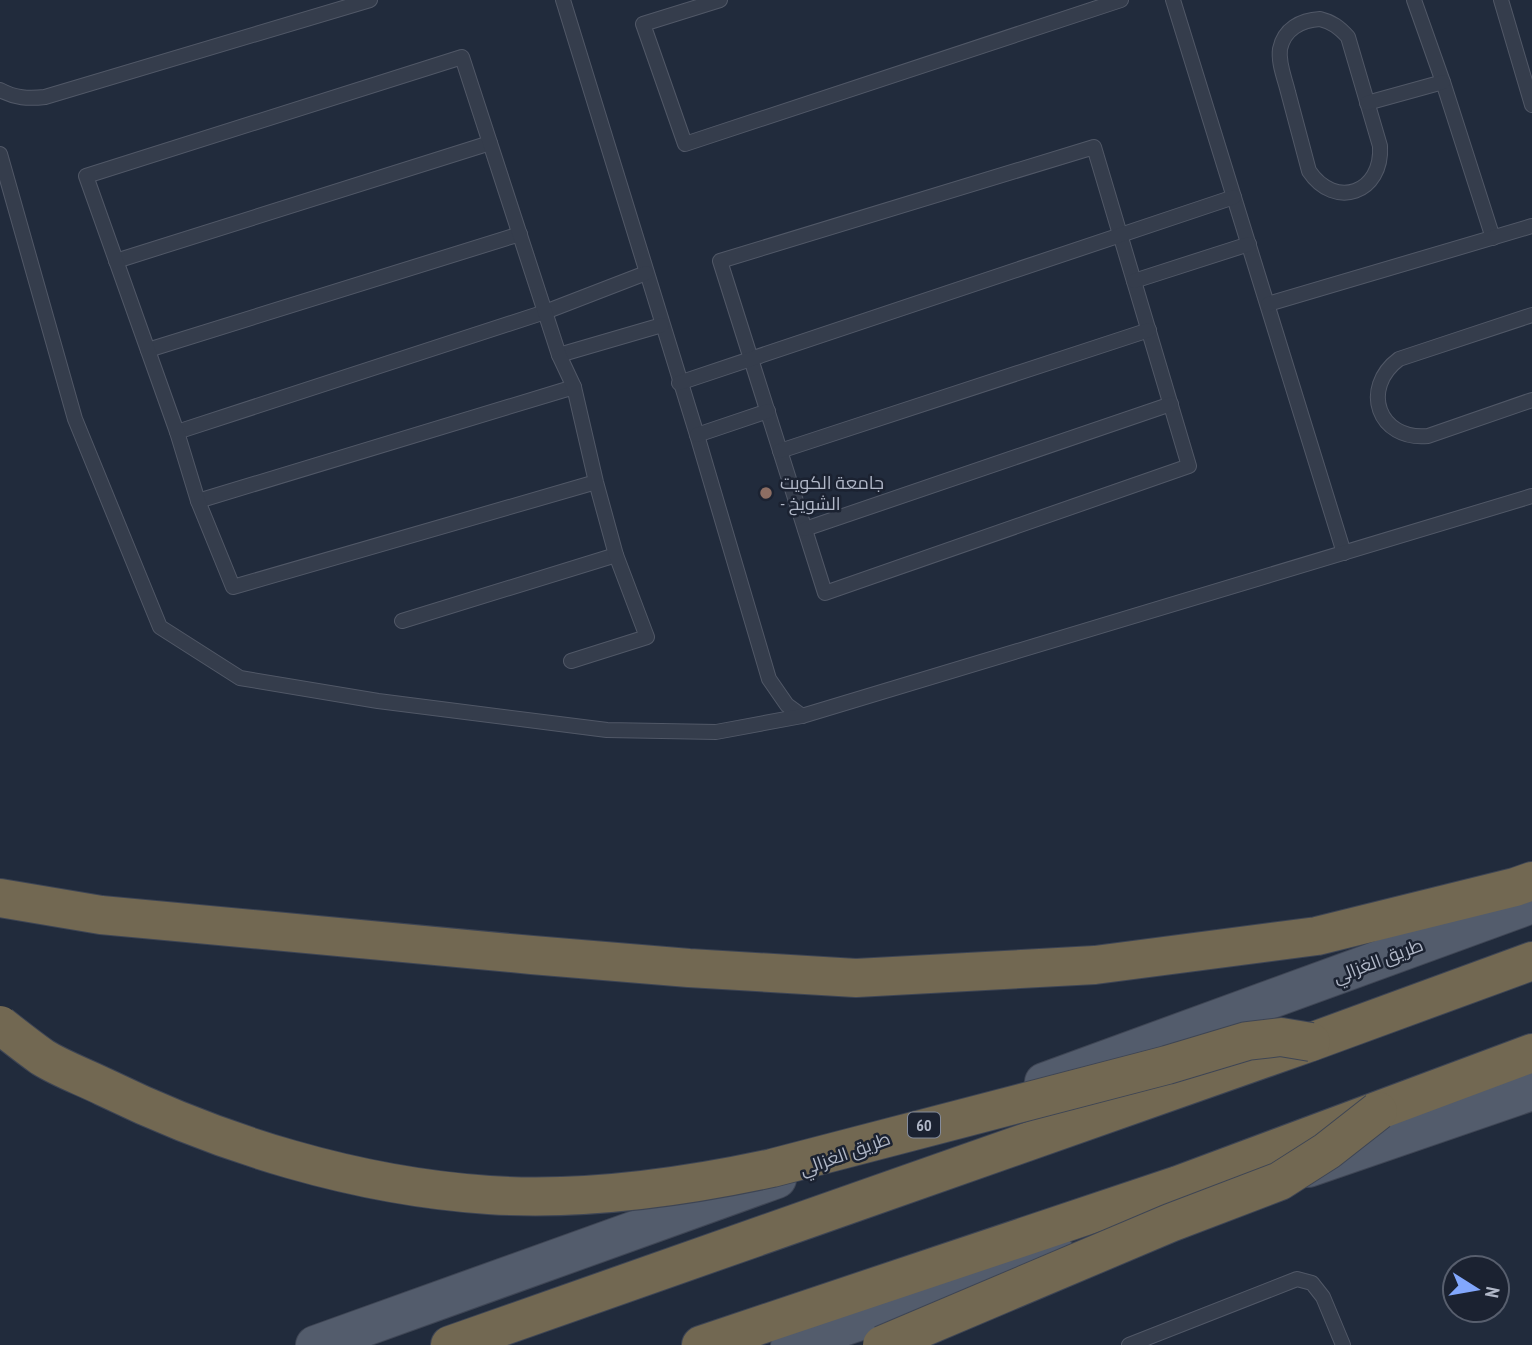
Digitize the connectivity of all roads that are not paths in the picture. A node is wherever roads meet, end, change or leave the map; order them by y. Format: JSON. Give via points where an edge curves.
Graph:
{"nodes":[{"id":1,"x":370,"y":0,"type":"edge"},
{"id":2,"x":563,"y":0,"type":"edge"},
{"id":3,"x":720,"y":0,"type":"edge"},
{"id":4,"x":1121,"y":0,"type":"edge"},
{"id":5,"x":1173,"y":0,"type":"edge"},
{"id":6,"x":1414,"y":0,"type":"edge"},
{"id":7,"x":1501,"y":0,"type":"edge"},
{"id":8,"x":1076,"y":7,"type":"edge"},
{"id":9,"x":1443,"y":82,"type":"junction"},
{"id":10,"x":0,"y":90,"type":"edge"},
{"id":11,"x":1367,"y":103,"type":"junction"},
{"id":12,"x":1532,"y":105,"type":"edge"},
{"id":13,"x":490,"y":143,"type":"junction"},
{"id":14,"x":0,"y":154,"type":"edge"},
{"id":15,"x":1234,"y":197,"type":"junction"},
{"id":16,"x":1532,"y":226,"type":"edge"},
{"id":17,"x":520,"y":234,"type":"junction"},
{"id":18,"x":1120,"y":234,"type":"junction"},
{"id":19,"x":1493,"y":238,"type":"junction"},
{"id":20,"x":1249,"y":244,"type":"junction"},
{"id":21,"x":116,"y":261,"type":"junction"},
{"id":22,"x":646,"y":273,"type":"junction"},
{"id":23,"x":1134,"y":281,"type":"junction"},
{"id":24,"x":1268,"y":304,"type":"junction"},
{"id":25,"x":545,"y":312,"type":"junction"},
{"id":26,"x":1532,"y":315,"type":"edge"},
{"id":27,"x":662,"y":325,"type":"junction"},
{"id":28,"x":1149,"y":330,"type":"junction"},
{"id":29,"x":148,"y":350,"type":"junction"},
{"id":30,"x":559,"y":355,"type":"junction"},
{"id":31,"x":751,"y":358,"type":"junction"},
{"id":32,"x":679,"y":383,"type":"junction"},
{"id":33,"x":574,"y":387,"type":"junction"},
{"id":34,"x":1532,"y":400,"type":"edge"},
{"id":35,"x":1171,"y":404,"type":"junction"},
{"id":36,"x":768,"y":411,"type":"junction"},
{"id":37,"x":177,"y":432,"type":"junction"},
{"id":38,"x":697,"y":435,"type":"junction"},
{"id":39,"x":780,"y":451,"type":"junction"},
{"id":40,"x":596,"y":482,"type":"junction"},
{"id":41,"x":1532,"y":496,"type":"edge"},
{"id":42,"x":198,"y":501,"type":"junction"},
{"id":43,"x":805,"y":529,"type":"junction"},
{"id":44,"x":1344,"y":553,"type":"junction"},
{"id":45,"x":616,"y":555,"type":"junction"},
{"id":46,"x":402,"y":621,"type":"dead end"},
{"id":47,"x":570,"y":661,"type":"dead end"},
{"id":48,"x":802,"y":716,"type":"junction"},
{"id":49,"x":1532,"y":881,"type":"edge"},
{"id":50,"x":0,"y":898,"type":"edge"},
{"id":51,"x":1532,"y":904,"type":"edge"},
{"id":52,"x":1532,"y":961,"type":"edge"},
{"id":53,"x":0,"y":1025,"type":"edge"},
{"id":54,"x":1311,"y":1042,"type":"junction"},
{"id":55,"x":1532,"y":1053,"type":"edge"},
{"id":56,"x":1532,"y":1091,"type":"edge"},
{"id":57,"x":1378,"y":1111,"type":"junction"},
{"id":58,"x":315,"y":1345,"type":"edge"},
{"id":59,"x":450,"y":1345,"type":"edge"},
{"id":60,"x":701,"y":1345,"type":"edge"},
{"id":61,"x":789,"y":1345,"type":"edge"},
{"id":62,"x":883,"y":1345,"type":"edge"},
{"id":63,"x":1129,"y":1345,"type":"edge"},
{"id":64,"x":1343,"y":1345,"type":"edge"}],
"edges":[{"from":1,"to":10,"type":"lane","via":[[45,97],[27,99]]},
{"from":2,"to":22,"type":"lane"},
{"from":3,"to":8,"type":"lane","via":[[643,24],[685,144]]},
{"from":4,"to":8,"type":"lane"},
{"from":5,"to":15,"type":"lane"},
{"from":6,"to":9,"type":"lane"},
{"from":7,"to":12,"type":"lane"},
{"from":9,"to":11,"type":"lane"},
{"from":9,"to":19,"type":"lane"},
{"from":11,"to":11,"type":"lane","via":[[1380,146],[1378,171],[1371,181],[1349,193],[1325,189],[1309,171],[1280,60],[1289,31],[1320,19],[1340,28],[1348,37]]},
{"from":13,"to":17,"type":"lane"},
{"from":13,"to":21,"type":"lane"},
{"from":13,"to":21,"type":"lane","via":[[462,57],[86,176]]},
{"from":14,"to":48,"type":"lane","via":[[75,419],[160,627],[240,678],[378,701],[607,730],[716,732]]},
{"from":15,"to":18,"type":"lane"},
{"from":15,"to":20,"type":"lane"},
{"from":16,"to":19,"type":"lane"},
{"from":17,"to":25,"type":"lane"},
{"from":17,"to":29,"type":"lane"},
{"from":18,"to":23,"type":"lane"},
{"from":18,"to":31,"type":"lane"},
{"from":18,"to":31,"type":"lane","via":[[1094,148],[720,261]]},
{"from":19,"to":24,"type":"lane"},
{"from":20,"to":23,"type":"lane"},
{"from":20,"to":24,"type":"lane"},
{"from":21,"to":29,"type":"lane"},
{"from":22,"to":25,"type":"lane"},
{"from":22,"to":27,"type":"lane"},
{"from":23,"to":28,"type":"lane"},
{"from":24,"to":44,"type":"lane"},
{"from":25,"to":30,"type":"lane"},
{"from":25,"to":37,"type":"lane"},
{"from":26,"to":34,"type":"lane","via":[[1399,359],[1381,377],[1378,402],[1390,426],[1415,438]]},
{"from":27,"to":30,"type":"lane"},
{"from":27,"to":32,"type":"lane"},
{"from":28,"to":35,"type":"lane"},
{"from":28,"to":39,"type":"lane"},
{"from":29,"to":37,"type":"lane"},
{"from":30,"to":33,"type":"lane"},
{"from":31,"to":32,"type":"lane"},
{"from":31,"to":36,"type":"lane"},
{"from":32,"to":38,"type":"lane"},
{"from":33,"to":40,"type":"lane"},
{"from":33,"to":42,"type":"lane"},
{"from":35,"to":43,"type":"lane"},
{"from":35,"to":43,"type":"lane","via":[[1189,466],[825,593]]},
{"from":36,"to":38,"type":"lane"},
{"from":36,"to":39,"type":"lane"},
{"from":37,"to":42,"type":"lane"},
{"from":38,"to":48,"type":"lane","via":[[769,679],[787,705]]},
{"from":39,"to":43,"type":"lane"},
{"from":40,"to":42,"type":"lane","via":[[233,587]]},
{"from":40,"to":45,"type":"lane"},
{"from":41,"to":44,"type":"lane"},
{"from":44,"to":48,"type":"lane"},
{"from":45,"to":46,"type":"lane"},
{"from":45,"to":47,"type":"lane","via":[[647,637]]},
{"from":49,"to":50,"type":"highway","via":[[1317,936],[1095,965],[856,978],[532,955],[101,915]]},
{"from":51,"to":58,"type":"main road","name":"طريق الغزالي","number":"60"},
{"from":52,"to":54,"type":"highway"},
{"from":53,"to":54,"type":"highway","bridge":true,"via":[[44,1058],[146,1108],[227,1139],[406,1187],[491,1195],[577,1195],[712,1181],[1247,1041],[1282,1037]]},
{"from":54,"to":59,"type":"highway"},
{"from":55,"to":57,"type":"highway"},
{"from":56,"to":61,"type":"main road"},
{"from":57,"to":60,"type":"highway","via":[[1178,1185]]},
{"from":57,"to":62,"type":"highway","bridge":true,"via":[[1280,1181]]},
{"from":63,"to":64,"type":"lane","via":[[1297,1279],[1312,1283],[1323,1297]]}]}
